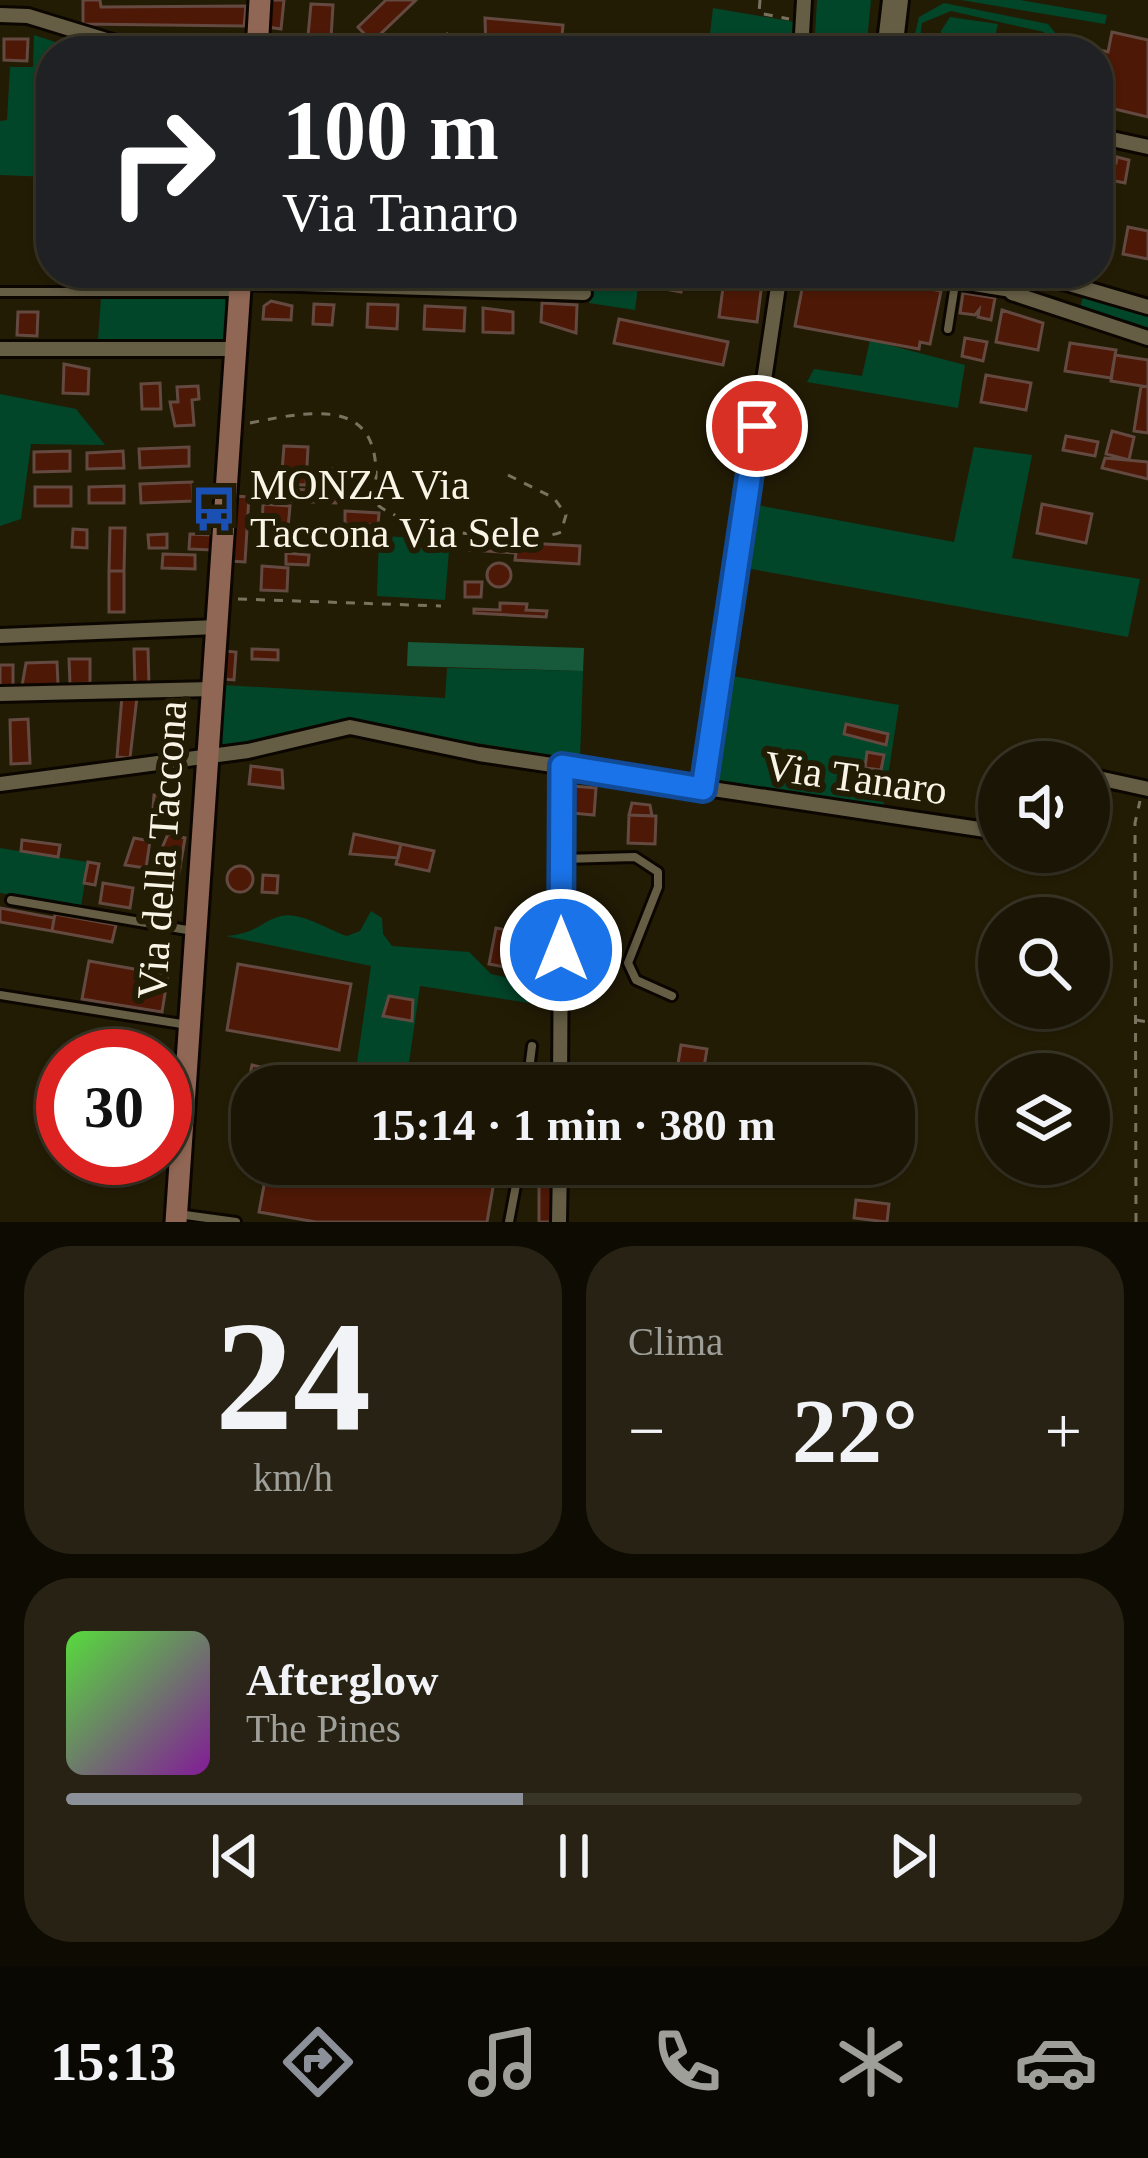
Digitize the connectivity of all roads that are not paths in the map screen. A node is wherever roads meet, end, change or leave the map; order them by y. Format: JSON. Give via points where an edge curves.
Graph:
{"nodes":[{"id":1,"x":804,"y":0,"type":"edge"},
{"id":2,"x":890,"y":0,"type":"edge"},
{"id":3,"x":901,"y":0,"type":"edge"},
{"id":4,"x":0,"y":15,"type":"edge"},
{"id":5,"x":93,"y":36,"type":"edge"},
{"id":6,"x":802,"y":36,"type":"edge"},
{"id":7,"x":886,"y":36,"type":"edge"},
{"id":8,"x":897,"y":36,"type":"edge"},
{"id":9,"x":1113,"y":139,"type":"edge"},
{"id":10,"x":1148,"y":147,"type":"edge"},
{"id":11,"x":107,"y":288,"type":"edge"},
{"id":12,"x":240,"y":288,"type":"edge"},
{"id":13,"x":412,"y":288,"type":"edge"},
{"id":14,"x":778,"y":288,"type":"edge"},
{"id":15,"x":954,"y":288,"type":"edge"},
{"id":16,"x":981,"y":288,"type":"edge"},
{"id":17,"x":1014,"y":288,"type":"edge"},
{"id":18,"x":1083,"y":288,"type":"edge"},
{"id":19,"x":0,"y":292,"type":"edge"},
{"id":20,"x":584,"y":293,"type":"dead end"},
{"id":21,"x":1012,"y":293,"type":"junction"},
{"id":22,"x":1148,"y":307,"type":"edge"},
{"id":23,"x":948,"y":329,"type":"dead end"},
{"id":24,"x":1148,"y":338,"type":"edge"},
{"id":25,"x":0,"y":349,"type":"edge"},
{"id":26,"x":236,"y":349,"type":"junction"},
{"id":27,"x":217,"y":627,"type":"junction"},
{"id":28,"x":0,"y":636,"type":"edge"},
{"id":29,"x":212,"y":688,"type":"junction"},
{"id":30,"x":0,"y":694,"type":"edge"},
{"id":31,"x":208,"y":752,"type":"junction"},
{"id":32,"x":562,"y":766,"type":"junction"},
{"id":33,"x":1110,"y":780,"type":"edge"},
{"id":34,"x":0,"y":784,"type":"edge"},
{"id":35,"x":1147,"y":788,"type":"edge"},
{"id":36,"x":703,"y":789,"type":"junction"},
{"id":37,"x":978,"y":829,"type":"edge"},
{"id":38,"x":562,"y":860,"type":"junction"},
{"id":39,"x":11,"y":900,"type":"dead end"},
{"id":40,"x":196,"y":931,"type":"junction"},
{"id":41,"x":0,"y":994,"type":"edge"},
{"id":42,"x":672,"y":996,"type":"dead end"},
{"id":43,"x":189,"y":1026,"type":"junction"},
{"id":44,"x":532,"y":1046,"type":"dead end"},
{"id":45,"x":530,"y":1065,"type":"edge"},
{"id":46,"x":560,"y":1065,"type":"edge"},
{"id":47,"x":516,"y":1185,"type":"edge"},
{"id":48,"x":560,"y":1185,"type":"edge"},
{"id":49,"x":176,"y":1218,"type":"edge"},
{"id":50,"x":236,"y":1222,"type":"edge"},
{"id":51,"x":509,"y":1222,"type":"edge"},
{"id":52,"x":559,"y":1222,"type":"edge"}],
"edges":[{"from":1,"to":6,"type":"street"},
{"from":2,"to":7,"type":"street"},
{"from":3,"to":8,"type":"street"},
{"from":4,"to":5,"type":"street"},
{"from":9,"to":10,"type":"street"},
{"from":11,"to":19,"type":"lane"},
{"from":12,"to":26,"type":"main road","name":"Via della Taccona"},
{"from":13,"to":20,"type":"street"},
{"from":14,"to":36,"type":"street"},
{"from":15,"to":23,"type":"lane"},
{"from":16,"to":21,"type":"lane"},
{"from":17,"to":21,"type":"street"},
{"from":18,"to":22,"type":"street"},
{"from":21,"to":24,"type":"street"},
{"from":25,"to":26,"type":"street"},
{"from":26,"to":27,"type":"main road","name":"Via della Taccona"},
{"from":27,"to":28,"type":"street"},
{"from":27,"to":29,"type":"main road","name":"Via della Taccona"},
{"from":29,"to":30,"type":"street"},
{"from":29,"to":31,"type":"main road","name":"Via della Taccona"},
{"from":31,"to":32,"type":"street","name":"Via Tanaro","via":[[350,727]]},
{"from":31,"to":34,"type":"street","name":"Via Tanaro"},
{"from":31,"to":40,"type":"main road","name":"Via della Taccona"},
{"from":32,"to":36,"type":"street","name":"Via Tanaro"},
{"from":32,"to":38,"type":"street"},
{"from":33,"to":35,"type":"street"},
{"from":36,"to":37,"type":"street","name":"Via Tanaro"},
{"from":38,"to":42,"type":"lane","via":[[634,857],[658,872],[628,963],[636,980]]},
{"from":38,"to":46,"type":"street"},
{"from":39,"to":40,"type":"lane"},
{"from":40,"to":43,"type":"main road","name":"Via della Taccona"},
{"from":41,"to":43,"type":"lane"},
{"from":43,"to":49,"type":"main road","name":"Via della Taccona"},
{"from":44,"to":45,"type":"lane"},
{"from":47,"to":51,"type":"lane"},
{"from":48,"to":52,"type":"street"},
{"from":49,"to":50,"type":"lane"}]}
